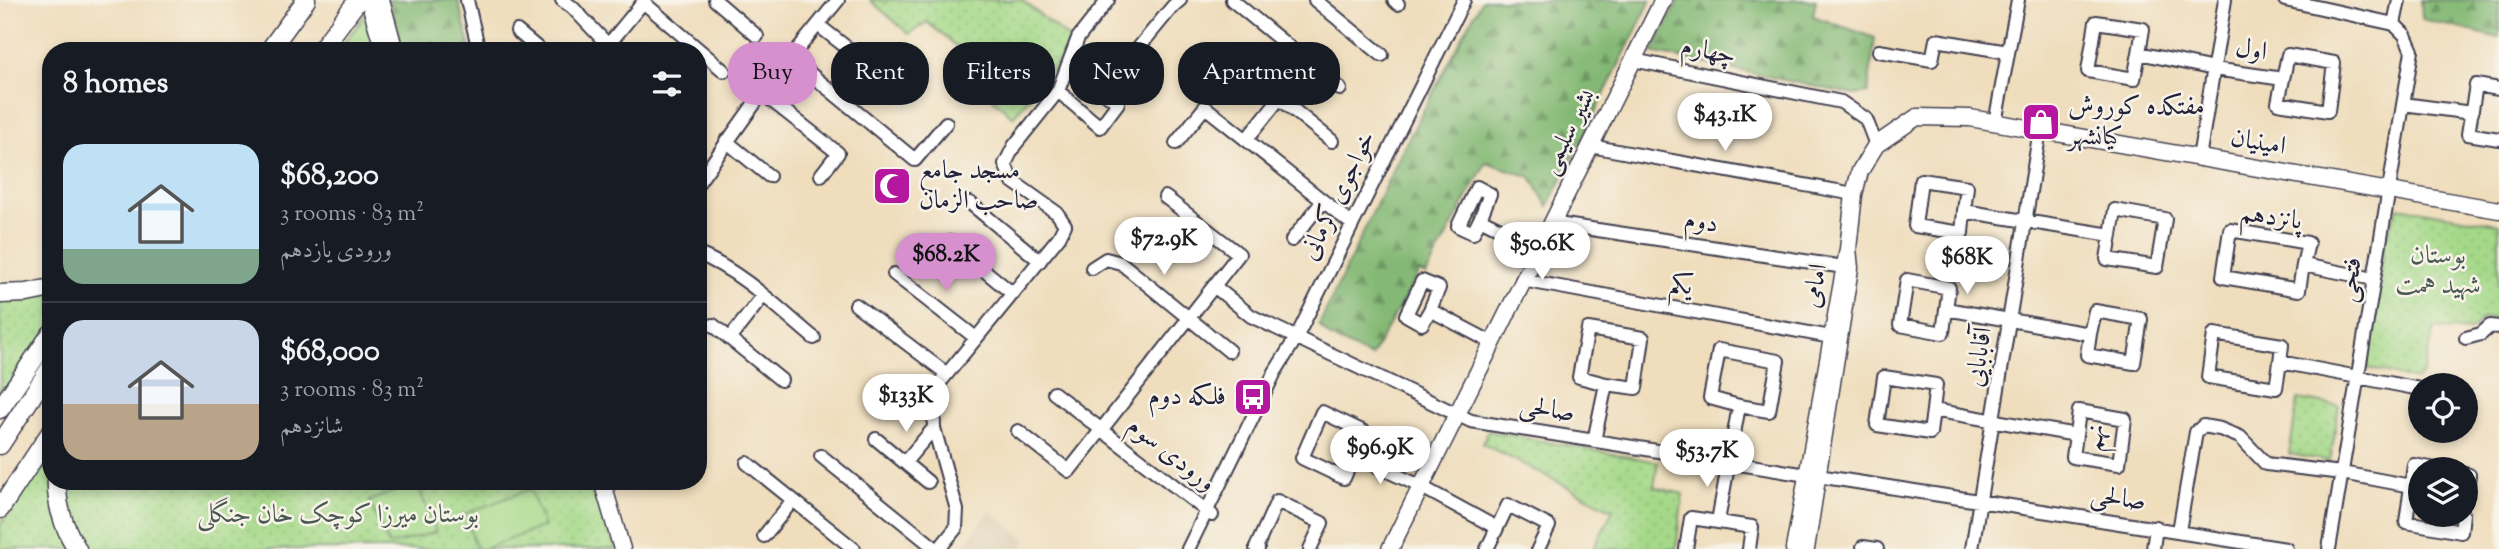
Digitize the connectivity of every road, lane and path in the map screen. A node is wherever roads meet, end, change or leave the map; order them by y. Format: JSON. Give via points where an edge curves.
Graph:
{"nodes":[{"id":1,"x":306,"y":0,"type":"edge"},
{"id":2,"x":358,"y":0,"type":"edge"},
{"id":3,"x":369,"y":0,"type":"edge"},
{"id":4,"x":381,"y":0,"type":"edge"},
{"id":5,"x":467,"y":0,"type":"edge"},
{"id":6,"x":716,"y":0,"type":"edge"},
{"id":7,"x":838,"y":0,"type":"edge"},
{"id":8,"x":1108,"y":0,"type":"edge"},
{"id":9,"x":1232,"y":0,"type":"edge"},
{"id":10,"x":1315,"y":0,"type":"edge"},
{"id":11,"x":1463,"y":0,"type":"edge"},
{"id":12,"x":1663,"y":0,"type":"edge"},
{"id":13,"x":2018,"y":0,"type":"edge"},
{"id":14,"x":2225,"y":0,"type":"edge"},
{"id":15,"x":2285,"y":0,"type":"edge"},
{"id":16,"x":2399,"y":0,"type":"edge"},
{"id":17,"x":644,"y":1,"type":"edge"},
{"id":18,"x":570,"y":2,"type":"edge"},
{"id":19,"x":1173,"y":2,"type":"edge"},
{"id":20,"x":818,"y":24,"type":"junction"},
{"id":21,"x":2394,"y":24,"type":"junction"},
{"id":22,"x":517,"y":31,"type":"dead end"},
{"id":23,"x":757,"y":36,"type":"dead end"},
{"id":24,"x":276,"y":42,"type":"edge"},
{"id":25,"x":326,"y":42,"type":"edge"},
{"id":26,"x":381,"y":42,"type":"edge"},
{"id":27,"x":393,"y":42,"type":"edge"},
{"id":28,"x":478,"y":42,"type":"edge"},
{"id":29,"x":530,"y":42,"type":"edge"},
{"id":30,"x":607,"y":42,"type":"edge"},
{"id":31,"x":616,"y":42,"type":"edge"},
{"id":32,"x":691,"y":42,"type":"edge"},
{"id":33,"x":803,"y":42,"type":"edge"},
{"id":34,"x":840,"y":42,"type":"edge"},
{"id":35,"x":1077,"y":42,"type":"edge"},
{"id":36,"x":1142,"y":42,"type":"edge"},
{"id":37,"x":1283,"y":42,"type":"edge"},
{"id":38,"x":1879,"y":51,"type":"dead end"},
{"id":39,"x":2008,"y":52,"type":"junction"},
{"id":40,"x":2139,"y":53,"type":"junction"},
{"id":41,"x":1382,"y":55,"type":"dead end"},
{"id":42,"x":707,"y":56,"type":"edge"},
{"id":43,"x":1633,"y":60,"type":"junction"},
{"id":44,"x":1069,"y":64,"type":"edge"},
{"id":45,"x":2214,"y":69,"type":"junction"},
{"id":46,"x":724,"y":71,"type":"dead end"},
{"id":47,"x":2283,"y":79,"type":"junction"},
{"id":48,"x":817,"y":80,"type":"edge"},
{"id":49,"x":2499,"y":89,"type":"edge"},
{"id":50,"x":1058,"y":91,"type":"junction"},
{"id":51,"x":1069,"y":100,"type":"edge"},
{"id":52,"x":2403,"y":104,"type":"junction"},
{"id":53,"x":753,"y":105,"type":"edge"},
{"id":54,"x":777,"y":105,"type":"edge"},
{"id":55,"x":1074,"y":105,"type":"edge"},
{"id":56,"x":1116,"y":105,"type":"edge"},
{"id":57,"x":1274,"y":105,"type":"edge"},
{"id":58,"x":1287,"y":105,"type":"edge"},
{"id":59,"x":2472,"y":113,"type":"junction"},
{"id":60,"x":946,"y":123,"type":"dead end"},
{"id":61,"x":1995,"y":123,"type":"junction"},
{"id":62,"x":2040,"y":130,"type":"junction"},
{"id":63,"x":2499,"y":139,"type":"edge"},
{"id":64,"x":1247,"y":140,"type":"junction"},
{"id":65,"x":726,"y":141,"type":"junction"},
{"id":66,"x":1332,"y":141,"type":"dead end"},
{"id":67,"x":1176,"y":143,"type":"dead end"},
{"id":68,"x":1876,"y":145,"type":"junction"},
{"id":69,"x":1590,"y":146,"type":"junction"},
{"id":70,"x":2199,"y":158,"type":"junction"},
{"id":71,"x":707,"y":169,"type":"edge"},
{"id":72,"x":821,"y":175,"type":"dead end"},
{"id":73,"x":769,"y":176,"type":"dead end"},
{"id":74,"x":2389,"y":190,"type":"junction"},
{"id":75,"x":1854,"y":194,"type":"junction"},
{"id":76,"x":1166,"y":197,"type":"dead end"},
{"id":77,"x":1323,"y":201,"type":"junction"},
{"id":78,"x":970,"y":203,"type":"dead end"},
{"id":79,"x":2499,"y":209,"type":"edge"},
{"id":80,"x":1964,"y":211,"type":"junction"},
{"id":81,"x":1480,"y":219,"type":"dead end"},
{"id":82,"x":2025,"y":221,"type":"junction"},
{"id":83,"x":1551,"y":223,"type":"junction"},
{"id":84,"x":1352,"y":224,"type":"junction"},
{"id":85,"x":2111,"y":235,"type":"junction"},
{"id":86,"x":1292,"y":240,"type":"dead end"},
{"id":87,"x":950,"y":242,"type":"dead end"},
{"id":88,"x":1538,"y":248,"type":"junction"},
{"id":89,"x":1849,"y":249,"type":"junction"},
{"id":90,"x":707,"y":258,"type":"edge"},
{"id":91,"x":1040,"y":261,"type":"junction"},
{"id":92,"x":2304,"y":265,"type":"junction"},
{"id":93,"x":1844,"y":267,"type":"junction"},
{"id":94,"x":1092,"y":268,"type":"dead end"},
{"id":95,"x":894,"y":274,"type":"dead end"},
{"id":96,"x":2374,"y":279,"type":"junction"},
{"id":97,"x":1522,"y":280,"type":"junction"},
{"id":98,"x":1214,"y":286,"type":"junction"},
{"id":99,"x":42,"y":290,"type":"edge"},
{"id":100,"x":0,"y":294,"type":"edge"},
{"id":101,"x":1013,"y":294,"type":"junction"},
{"id":102,"x":764,"y":296,"type":"junction"},
{"id":103,"x":856,"y":305,"type":"dead end"},
{"id":104,"x":1946,"y":309,"type":"junction"},
{"id":105,"x":1430,"y":310,"type":"dead end"},
{"id":106,"x":1188,"y":318,"type":"junction"},
{"id":107,"x":2009,"y":320,"type":"junction"},
{"id":108,"x":713,"y":325,"type":"dead end"},
{"id":109,"x":2499,"y":327,"type":"edge"},
{"id":110,"x":2090,"y":334,"type":"junction"},
{"id":111,"x":1832,"y":337,"type":"junction"},
{"id":112,"x":730,"y":338,"type":"junction"},
{"id":113,"x":814,"y":338,"type":"dead end"},
{"id":114,"x":976,"y":338,"type":"junction"},
{"id":115,"x":1296,"y":338,"type":"junction"},
{"id":116,"x":2466,"y":338,"type":"dead end"},
{"id":117,"x":1491,"y":342,"type":"junction"},
{"id":118,"x":42,"y":347,"type":"edge"},
{"id":119,"x":1229,"y":351,"type":"dead end"},
{"id":120,"x":2280,"y":362,"type":"junction"},
{"id":121,"x":947,"y":374,"type":"junction"},
{"id":122,"x":2358,"y":378,"type":"junction"},
{"id":123,"x":781,"y":380,"type":"dead end"},
{"id":124,"x":42,"y":381,"type":"edge"},
{"id":125,"x":1606,"y":384,"type":"junction"},
{"id":126,"x":2408,"y":387,"type":"edge"},
{"id":127,"x":1054,"y":393,"type":"dead end"},
{"id":128,"x":1739,"y":406,"type":"junction"},
{"id":129,"x":0,"y":409,"type":"edge"},
{"id":130,"x":1933,"y":410,"type":"junction"},
{"id":131,"x":1455,"y":414,"type":"junction"},
{"id":132,"x":1993,"y":420,"type":"junction"},
{"id":133,"x":934,"y":428,"type":"junction"},
{"id":134,"x":1101,"y":430,"type":"junction"},
{"id":135,"x":1018,"y":431,"type":"dead end"},
{"id":136,"x":2076,"y":435,"type":"junction"},
{"id":137,"x":876,"y":439,"type":"dead end"},
{"id":138,"x":1594,"y":441,"type":"junction"},
{"id":139,"x":0,"y":444,"type":"edge"},
{"id":140,"x":42,"y":446,"type":"edge"},
{"id":141,"x":821,"y":456,"type":"dead end"},
{"id":142,"x":1353,"y":456,"type":"junction"},
{"id":143,"x":905,"y":462,"type":"junction"},
{"id":144,"x":747,"y":463,"type":"dead end"},
{"id":145,"x":1728,"y":463,"type":"junction"},
{"id":146,"x":2342,"y":473,"type":"junction"},
{"id":147,"x":1812,"y":476,"type":"junction"},
{"id":148,"x":928,"y":482,"type":"dead end"},
{"id":149,"x":2408,"y":485,"type":"edge"},
{"id":150,"x":1420,"y":486,"type":"junction"},
{"id":151,"x":58,"y":490,"type":"edge"},
{"id":152,"x":605,"y":490,"type":"edge"},
{"id":153,"x":793,"y":500,"type":"junction"},
{"id":154,"x":1980,"y":502,"type":"junction"},
{"id":155,"x":0,"y":509,"type":"edge"},
{"id":156,"x":1209,"y":513,"type":"junction"},
{"id":157,"x":1718,"y":521,"type":"junction"},
{"id":158,"x":2156,"y":527,"type":"junction"},
{"id":159,"x":2434,"y":527,"type":"edge"},
{"id":160,"x":2462,"y":527,"type":"edge"},
{"id":161,"x":1497,"y":528,"type":"junction"},
{"id":162,"x":2179,"y":531,"type":"junction"},
{"id":163,"x":764,"y":536,"type":"dead end"},
{"id":164,"x":1312,"y":548,"type":"edge"},
{"id":165,"x":77,"y":549,"type":"edge"},
{"id":166,"x":622,"y":549,"type":"edge"},
{"id":167,"x":854,"y":549,"type":"edge"},
{"id":168,"x":937,"y":549,"type":"edge"},
{"id":169,"x":1188,"y":549,"type":"edge"},
{"id":170,"x":1196,"y":549,"type":"edge"},
{"id":171,"x":1258,"y":549,"type":"edge"},
{"id":172,"x":1390,"y":549,"type":"edge"},
{"id":173,"x":1487,"y":549,"type":"edge"},
{"id":174,"x":1538,"y":549,"type":"edge"},
{"id":175,"x":1686,"y":549,"type":"edge"},
{"id":176,"x":1749,"y":549,"type":"edge"},
{"id":177,"x":1794,"y":549,"type":"edge"},
{"id":178,"x":1806,"y":549,"type":"edge"},
{"id":179,"x":1863,"y":549,"type":"edge"},
{"id":180,"x":1877,"y":549,"type":"edge"},
{"id":181,"x":1972,"y":549,"type":"edge"},
{"id":182,"x":2153,"y":549,"type":"edge"},
{"id":183,"x":2286,"y":549,"type":"edge"},
{"id":184,"x":2329,"y":549,"type":"edge"}],
"edges":[{"from":1,"to":24,"type":"highway"},
{"from":2,"to":25,"type":"highway"},
{"from":3,"to":26,"type":"main road"},
{"from":4,"to":27,"type":"main road"},
{"from":5,"to":28,"type":"street"},
{"from":6,"to":23,"type":"street"},
{"from":7,"to":20,"type":"street"},
{"from":8,"to":35,"type":"street"},
{"from":9,"to":37,"type":"street"},
{"from":10,"to":41,"type":"street"},
{"from":11,"to":84,"type":"street","name":"خواجوی کرمانی"},
{"from":12,"to":43,"type":"main road","name":"بشیر سلیمی"},
{"from":13,"to":39,"type":"street"},
{"from":14,"to":45,"type":"street"},
{"from":15,"to":21,"type":"street"},
{"from":16,"to":21,"type":"street"},
{"from":17,"to":31,"type":"street"},
{"from":17,"to":32,"type":"street"},
{"from":18,"to":30,"type":"street"},
{"from":19,"to":36,"type":"street"},
{"from":20,"to":33,"type":"street"},
{"from":20,"to":34,"type":"street"},
{"from":21,"to":52,"type":"street","name":"فتحی","via":[[2406,35],[2412,51]]},
{"from":22,"to":29,"type":"street"},
{"from":38,"to":39,"type":"street","via":[[1932,60],[1936,40]]},
{"from":39,"to":61,"type":"street"},
{"from":40,"to":40,"type":"street","via":[[2134,79],[2088,71],[2096,22],[2143,29]]},
{"from":40,"to":45,"type":"street"},
{"from":42,"to":46,"type":"street"},
{"from":43,"to":68,"type":"street","name":"چهارم","via":[[1841,102],[1866,119]]},
{"from":43,"to":69,"type":"main road","name":"بشیر سلیمی"},
{"from":44,"to":50,"type":"street"},
{"from":45,"to":47,"type":"street","name":"اول"},
{"from":45,"to":70,"type":"street"},
{"from":47,"to":47,"type":"street","name":"اول","via":[[2288,55],[2334,63],[2328,111],[2278,103]]},
{"from":48,"to":60,"type":"street","via":[[915,160]]},
{"from":49,"to":59,"type":"street","via":[[2476,85]]},
{"from":50,"to":51,"type":"street"},
{"from":50,"to":91,"type":"street","via":[[1005,164],[1012,181],[1065,225]]},
{"from":52,"to":59,"type":"street"},
{"from":52,"to":74,"type":"street","name":"فتحی"},
{"from":53,"to":65,"type":"street"},
{"from":54,"to":72,"type":"street","via":[[838,153]]},
{"from":55,"to":56,"type":"street","via":[[1100,127]]},
{"from":57,"to":64,"type":"street"},
{"from":58,"to":66,"type":"street"},
{"from":59,"to":63,"type":"street","via":[[2468,134]]},
{"from":61,"to":62,"type":"main road","name":"امینیان"},
{"from":61,"to":68,"type":"main road","name":"امینیان","via":[[1917,117]]},
{"from":62,"to":70,"type":"main road","name":"امینیان"},
{"from":62,"to":82,"type":"street","name":"آقابابایی"},
{"from":64,"to":67,"type":"street","via":[[1205,107]]},
{"from":64,"to":77,"type":"street"},
{"from":65,"to":71,"type":"street"},
{"from":65,"to":73,"type":"street"},
{"from":68,"to":75,"type":"main road","name":"امینیان","via":[[1860,171]]},
{"from":69,"to":75,"type":"street"},
{"from":69,"to":83,"type":"main road","name":"بشیر سلیمی"},
{"from":70,"to":74,"type":"main road","name":"امینیان"},
{"from":74,"to":79,"type":"main road","name":"امینیان"},
{"from":74,"to":96,"type":"street","name":"فتحی"},
{"from":75,"to":89,"type":"main road","name":"امینیان"},
{"from":76,"to":98,"type":"street","via":[[1238,254]]},
{"from":77,"to":84,"type":"street"},
{"from":77,"to":86,"type":"street"},
{"from":78,"to":91,"type":"street"},
{"from":80,"to":80,"type":"street","via":[[1962,233],[1914,226],[1921,180],[1967,187]]},
{"from":80,"to":82,"type":"street"},
{"from":81,"to":88,"type":"street"},
{"from":82,"to":85,"type":"street"},
{"from":82,"to":107,"type":"street","name":"آقابابایی"},
{"from":83,"to":88,"type":"main road","name":"بشیر سلیمی"},
{"from":83,"to":93,"type":"street","name":"دوم"},
{"from":84,"to":115,"type":"street","name":"خواجوی کرمانی"},
{"from":85,"to":85,"type":"street","via":[[2115,210],[2165,219],[2157,267],[2107,259]]},
{"from":87,"to":101,"type":"street"},
{"from":88,"to":97,"type":"main road","name":"بشیر سلیمی"},
{"from":89,"to":93,"type":"main road","name":"امامی"},
{"from":89,"to":147,"type":"main road","name":"امامی","via":[[1850,268]]},
{"from":90,"to":102,"type":"street"},
{"from":91,"to":101,"type":"street"},
{"from":92,"to":92,"type":"street","name":"پانزدهم","via":[[2299,290],[2222,277],[2230,230],[2308,243]]},
{"from":92,"to":96,"type":"street","name":"پانزدهم"},
{"from":93,"to":111,"type":"main road","name":"امامی"},
{"from":94,"to":106,"type":"street","via":[[1106,259],[1121,262]]},
{"from":95,"to":114,"type":"street"},
{"from":96,"to":122,"type":"street","name":"فتحی"},
{"from":97,"to":111,"type":"street","name":"یکم"},
{"from":97,"to":117,"type":"main road","name":"بشیر سلیمی"},
{"from":98,"to":106,"type":"street"},
{"from":98,"to":115,"type":"street","name":"صالحی","via":[[1251,316]]},
{"from":99,"to":100,"type":"highway"},
{"from":101,"to":114,"type":"street"},
{"from":102,"to":112,"type":"street"},
{"from":102,"to":113,"type":"street"},
{"from":103,"to":121,"type":"street"},
{"from":104,"to":104,"type":"street","via":[[1944,333],[1900,325],[1907,281],[1950,288]]},
{"from":104,"to":107,"type":"street"},
{"from":105,"to":117,"type":"street"},
{"from":106,"to":119,"type":"street"},
{"from":106,"to":134,"type":"street"},
{"from":107,"to":110,"type":"street"},
{"from":107,"to":132,"type":"street","name":"آقابابایی"},
{"from":108,"to":112,"type":"street"},
{"from":109,"to":116,"type":"street","via":[[2490,326]]},
{"from":110,"to":110,"type":"street","via":[[2095,311],[2141,319],[2134,363],[2087,355]]},
{"from":111,"to":147,"type":"main road","name":"امامی"},
{"from":112,"to":123,"type":"street"},
{"from":114,"to":121,"type":"street"},
{"from":115,"to":131,"type":"street","name":"صالحی"},
{"from":115,"to":156,"type":"street","name":"خواجوی کرمانی"},
{"from":117,"to":131,"type":"main road","name":"بشیر سلیمی"},
{"from":118,"to":129,"type":"highway"},
{"from":120,"to":120,"type":"street","via":[[2276,388],[2208,377],[2214,334],[2282,345]]},
{"from":120,"to":122,"type":"street"},
{"from":121,"to":133,"type":"street","via":[[933,391]]},
{"from":122,"to":126,"type":"street"},
{"from":122,"to":146,"type":"street","name":"فتحی"},
{"from":124,"to":139,"type":"highway"},
{"from":125,"to":125,"type":"street","via":[[1579,377],[1588,329],[1643,338],[1636,388]]},
{"from":125,"to":138,"type":"street"},
{"from":127,"to":134,"type":"street","name":"ورودی سوم"},
{"from":128,"to":128,"type":"street","via":[[1769,411],[1778,361],[1719,350],[1710,398]]},
{"from":128,"to":145,"type":"street"},
{"from":130,"to":130,"type":"street","via":[[1930,433],[1877,425],[1884,377],[1936,385]]},
{"from":130,"to":132,"type":"street","name":"نهم"},
{"from":131,"to":138,"type":"street","name":"صالحی","via":[[1471,421]]},
{"from":131,"to":150,"type":"main road","name":"بشیر سلیمی"},
{"from":132,"to":136,"type":"street","name":"نهم"},
{"from":132,"to":154,"type":"street","name":"آقابابایی"},
{"from":133,"to":143,"type":"street"},
{"from":133,"to":168,"type":"street","via":[[957,510],[956,528]]},
{"from":134,"to":135,"type":"street","via":[[1069,471]]},
{"from":134,"to":156,"type":"street","name":"ورودی سوم"},
{"from":136,"to":136,"type":"street","name":"نهم","via":[[2079,411],[2125,419],[2119,464],[2073,457]]},
{"from":137,"to":143,"type":"street"},
{"from":138,"to":145,"type":"street","name":"صالحی"},
{"from":140,"to":155,"type":"highway"},
{"from":141,"to":168,"type":"street"},
{"from":142,"to":142,"type":"street","via":[[1344,478],[1302,458],[1322,412],[1364,432]]},
{"from":142,"to":150,"type":"street"},
{"from":143,"to":148,"type":"street"},
{"from":144,"to":153,"type":"street"},
{"from":145,"to":147,"type":"street","name":"صالحی"},
{"from":145,"to":157,"type":"street"},
{"from":146,"to":149,"type":"street"},
{"from":146,"to":162,"type":"street","via":[[2266,464],[2240,436],[2199,428]]},
{"from":146,"to":184,"type":"street","name":"فتحی"},
{"from":147,"to":154,"type":"street","name":"صالحی"},
{"from":147,"to":177,"type":"main road","name":"امامی"},
{"from":147,"to":178,"type":"main road","name":"امامی"},
{"from":150,"to":161,"type":"street"},
{"from":150,"to":172,"type":"main road","name":"بشیر سلیمی"},
{"from":151,"to":165,"type":"highway","via":[[64,524]]},
{"from":152,"to":166,"type":"main road"},
{"from":153,"to":163,"type":"street"},
{"from":153,"to":167,"type":"street"},
{"from":154,"to":158,"type":"street","name":"صالحی"},
{"from":154,"to":181,"type":"street","name":"آقابابایی"},
{"from":156,"to":169,"type":"street","name":"خواجوی کرمانی"},
{"from":156,"to":170,"type":"street","name":"خواجوی کرمانی"},
{"from":157,"to":175,"type":"street","via":[[1691,518]]},
{"from":157,"to":176,"type":"street","via":[[1752,527]]},
{"from":158,"to":162,"type":"street","name":"صالحی"},
{"from":158,"to":182,"type":"street"},
{"from":159,"to":160,"type":"street","via":[[2461,532]]},
{"from":161,"to":173,"type":"street"},
{"from":161,"to":174,"type":"street","via":[[1508,505],[1549,526]]},
{"from":162,"to":183,"type":"street","name":"صالحی"},
{"from":164,"to":171,"type":"street","via":[[1322,523],[1276,501]]},
{"from":179,"to":180,"type":"street"}]}
